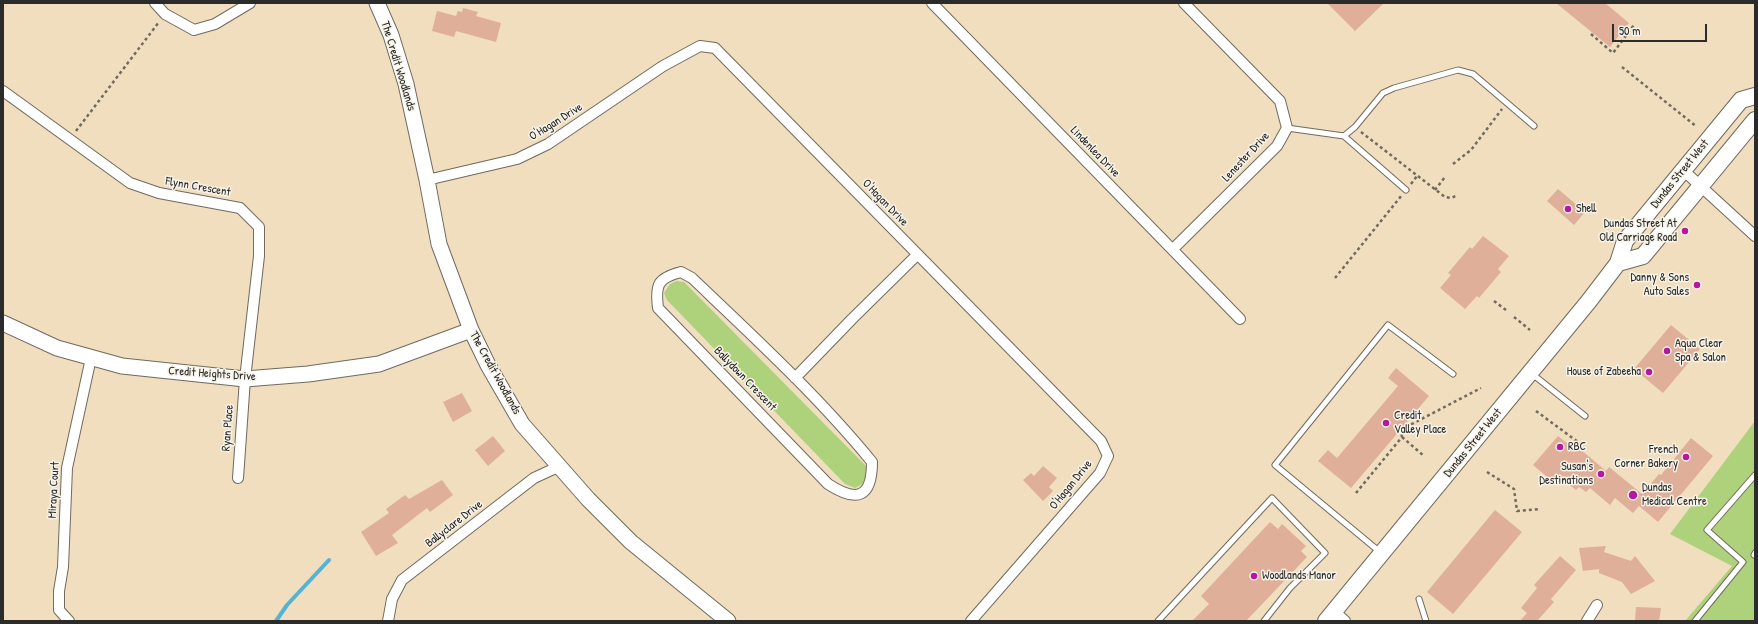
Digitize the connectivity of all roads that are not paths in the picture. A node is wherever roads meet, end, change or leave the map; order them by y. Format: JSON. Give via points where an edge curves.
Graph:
{"nodes":[{"id":1,"x":155,"y":3,"type":"edge"},
{"id":2,"x":250,"y":3,"type":"edge"},
{"id":3,"x":377,"y":3,"type":"edge"},
{"id":4,"x":932,"y":3,"type":"edge"},
{"id":5,"x":1184,"y":3,"type":"edge"},
{"id":6,"x":3,"y":91,"type":"edge"},
{"id":7,"x":1755,"y":96,"type":"edge"},
{"id":8,"x":1755,"y":120,"type":"edge"},
{"id":9,"x":1534,"y":126,"type":"dead end"},
{"id":10,"x":1287,"y":128,"type":"junction"},
{"id":11,"x":1344,"y":136,"type":"junction"},
{"id":12,"x":1683,"y":170,"type":"junction"},
{"id":13,"x":427,"y":180,"type":"junction"},
{"id":14,"x":1700,"y":186,"type":"junction"},
{"id":15,"x":1406,"y":190,"type":"road end"},
{"id":16,"x":1755,"y":236,"type":"edge"},
{"id":17,"x":1173,"y":250,"type":"junction"},
{"id":18,"x":918,"y":255,"type":"junction"},
{"id":19,"x":1618,"y":263,"type":"junction"},
{"id":20,"x":1240,"y":319,"type":"dead end"},
{"id":21,"x":3,"y":323,"type":"edge"},
{"id":22,"x":471,"y":330,"type":"junction"},
{"id":23,"x":91,"y":358,"type":"junction"},
{"id":24,"x":1531,"y":373,"type":"junction"},
{"id":25,"x":1453,"y":374,"type":"dead end"},
{"id":26,"x":796,"y":378,"type":"junction"},
{"id":27,"x":245,"y":379,"type":"junction"},
{"id":28,"x":1584,"y":416,"type":"dead end"},
{"id":29,"x":560,"y":466,"type":"junction"},
{"id":30,"x":1755,"y":475,"type":"edge"},
{"id":31,"x":238,"y":478,"type":"dead end"},
{"id":32,"x":1382,"y":554,"type":"junction"},
{"id":33,"x":1419,"y":599,"type":"dead end"},
{"id":34,"x":1598,"y":605,"type":"dead end"},
{"id":35,"x":1335,"y":618,"type":"edge"},
{"id":36,"x":69,"y":621,"type":"edge"},
{"id":37,"x":388,"y":621,"type":"edge"},
{"id":38,"x":728,"y":621,"type":"edge"},
{"id":39,"x":972,"y":621,"type":"edge"},
{"id":40,"x":1158,"y":621,"type":"edge"},
{"id":41,"x":1264,"y":621,"type":"edge"},
{"id":42,"x":1426,"y":621,"type":"edge"},
{"id":43,"x":1587,"y":621,"type":"edge"},
{"id":44,"x":1695,"y":621,"type":"edge"}],
"edges":[{"from":1,"to":2,"type":"street","via":[[165,14],[194,30],[215,24]]},
{"from":3,"to":13,"type":"street","name":"The Credit Woodlands","via":[[391,35],[406,84]]},
{"from":4,"to":17,"type":"street","name":"Lindenlea Drive"},
{"from":5,"to":10,"type":"street","via":[[1280,101]]},
{"from":6,"to":27,"type":"street","name":"Flynn Crescent","via":[[130,183],[159,193],[240,208],[259,227]]},
{"from":7,"to":12,"type":"main road","name":"Dundas Street West","via":[[1741,100]]},
{"from":8,"to":14,"type":"main road","name":"Dundas Street West"},
{"from":9,"to":11,"type":"lane","via":[[1473,74],[1458,70],[1383,93],[1355,127]]},
{"from":10,"to":11,"type":"lane"},
{"from":10,"to":17,"type":"street","name":"Lenester Drive","via":[[1277,146]]},
{"from":11,"to":15,"type":"lane"},
{"from":12,"to":14,"type":"street"},
{"from":12,"to":19,"type":"main road","name":"Dundas Street West","via":[[1625,241]]},
{"from":13,"to":18,"type":"street","name":"O'Hagan Drive","via":[[517,159],[548,144],[663,66],[700,46],[715,48]]},
{"from":13,"to":22,"type":"street","name":"The Credit Woodlands","via":[[439,244]]},
{"from":14,"to":16,"type":"street"},
{"from":14,"to":19,"type":"main road","name":"Dundas Street West","via":[[1643,256]]},
{"from":17,"to":20,"type":"street","name":"Lindenlea Drive"},
{"from":18,"to":26,"type":"street"},
{"from":18,"to":39,"type":"street","name":"O'Hagan Drive","via":[[1101,441],[1108,456],[1100,473]]},
{"from":19,"to":24,"type":"main road","name":"Dundas Street West"},
{"from":21,"to":23,"type":"street","name":"Credit Heights Drive","via":[[57,348]]},
{"from":22,"to":27,"type":"street","name":"Credit Heights Drive","via":[[379,364],[308,374]]},
{"from":22,"to":29,"type":"street","name":"The Credit Woodlands","via":[[522,424]]},
{"from":23,"to":27,"type":"street","name":"Credit Heights Drive","via":[[122,366]]},
{"from":23,"to":36,"type":"street","name":"Miraya Court","via":[[67,468],[59,610]]},
{"from":24,"to":28,"type":"lane"},
{"from":24,"to":32,"type":"main road","name":"Dundas Street West"},
{"from":25,"to":32,"type":"lane","via":[[1388,325],[1275,465]]},
{"from":26,"to":26,"type":"street","name":"Ballydown Crescent","via":[[692,278],[681,272],[660,281],[656,294],[658,308],[828,484],[843,494],[854,496],[866,490],[872,479],[872,462]]},
{"from":27,"to":31,"type":"street","name":"Ryan Place"},
{"from":29,"to":37,"type":"street","name":"Ballyclare Drive","via":[[534,478],[402,580],[392,600]]},
{"from":29,"to":38,"type":"street","name":"The Credit Woodlands","via":[[613,526]]},
{"from":30,"to":44,"type":"lane","via":[[1707,530],[1743,562]]},
{"from":32,"to":35,"type":"main road","name":"Dundas Street West"},
{"from":33,"to":42,"type":"lane"},
{"from":34,"to":43,"type":"street"},
{"from":40,"to":41,"type":"lane","via":[[1272,498],[1325,553],[1290,588]]}]}
